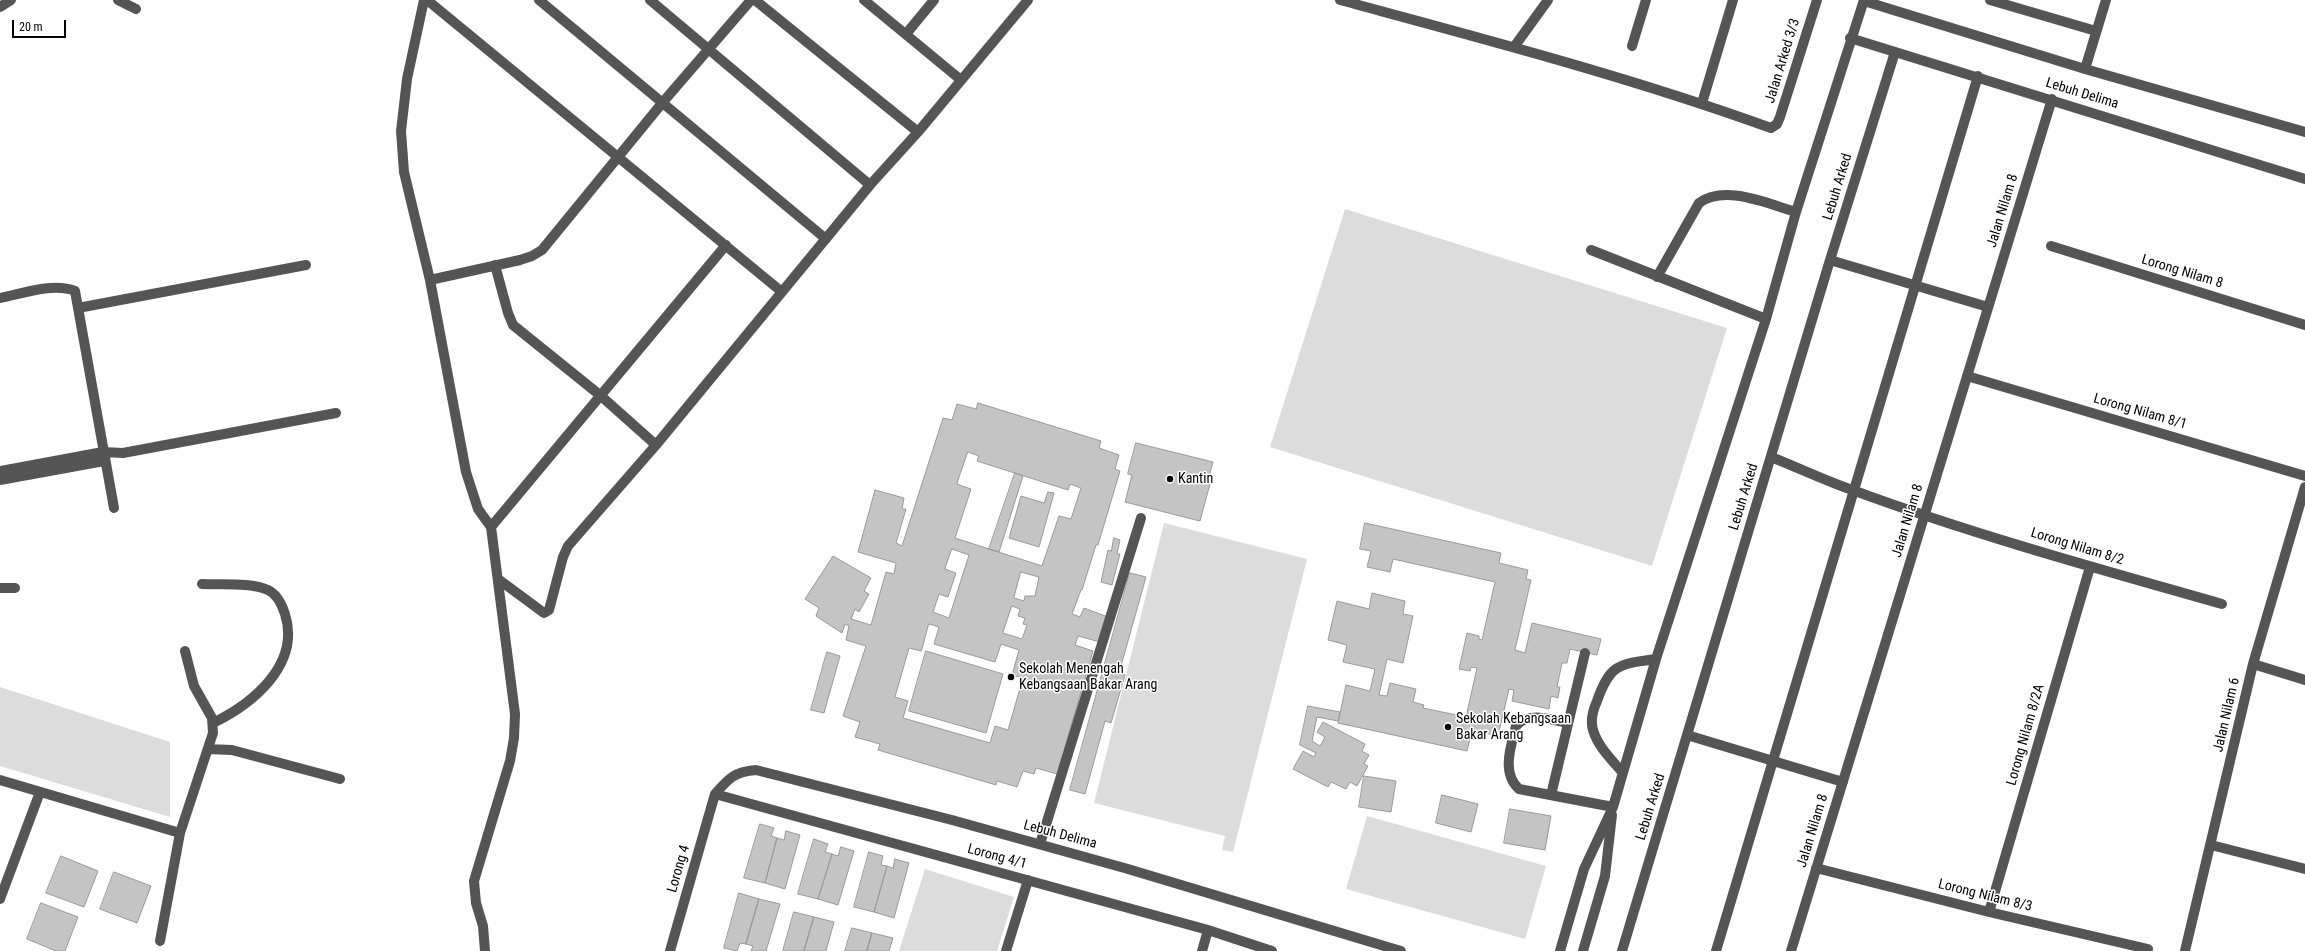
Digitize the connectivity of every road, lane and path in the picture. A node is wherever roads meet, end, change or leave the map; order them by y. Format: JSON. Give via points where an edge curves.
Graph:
{"nodes":[{"id":1,"x":11,"y":0,"type":"edge"},
{"id":2,"x":118,"y":0,"type":"edge"},
{"id":3,"x":425,"y":0,"type":"edge"},
{"id":4,"x":539,"y":0,"type":"edge"},
{"id":5,"x":650,"y":0,"type":"edge"},
{"id":6,"x":751,"y":0,"type":"edge"},
{"id":7,"x":755,"y":0,"type":"edge"},
{"id":8,"x":864,"y":0,"type":"edge"},
{"id":9,"x":934,"y":0,"type":"edge"},
{"id":10,"x":1028,"y":0,"type":"edge"},
{"id":11,"x":1340,"y":0,"type":"edge"},
{"id":12,"x":1548,"y":0,"type":"edge"},
{"id":13,"x":1646,"y":0,"type":"edge"},
{"id":14,"x":1734,"y":0,"type":"edge"},
{"id":15,"x":1817,"y":0,"type":"edge"},
{"id":16,"x":1864,"y":0,"type":"edge"},
{"id":17,"x":1990,"y":0,"type":"edge"},
{"id":18,"x":2106,"y":0,"type":"edge"},
{"id":19,"x":1896,"y":4,"type":"edge"},
{"id":20,"x":0,"y":7,"type":"edge"},
{"id":21,"x":136,"y":9,"type":"dead end"},
{"id":22,"x":2096,"y":31,"type":"junction"},
{"id":23,"x":906,"y":34,"type":"junction"},
{"id":24,"x":1850,"y":38,"type":"junction"},
{"id":25,"x":1632,"y":46,"type":"dead end"},
{"id":26,"x":1514,"y":47,"type":"junction"},
{"id":27,"x":709,"y":49,"type":"junction"},
{"id":28,"x":1895,"y":52,"type":"junction"},
{"id":29,"x":2085,"y":68,"type":"junction"},
{"id":30,"x":1978,"y":76,"type":"junction"},
{"id":31,"x":961,"y":80,"type":"junction"},
{"id":32,"x":2052,"y":99,"type":"junction"},
{"id":33,"x":663,"y":102,"type":"junction"},
{"id":34,"x":1702,"y":103,"type":"junction"},
{"id":35,"x":918,"y":132,"type":"junction"},
{"id":36,"x":2305,"y":132,"type":"edge"},
{"id":37,"x":618,"y":157,"type":"junction"},
{"id":38,"x":2305,"y":179,"type":"edge"},
{"id":39,"x":870,"y":185,"type":"junction"},
{"id":40,"x":1796,"y":212,"type":"junction"},
{"id":41,"x":826,"y":239,"type":"junction"},
{"id":42,"x":726,"y":245,"type":"junction"},
{"id":43,"x":2051,"y":246,"type":"dead end"},
{"id":44,"x":1591,"y":250,"type":"dead end"},
{"id":45,"x":1830,"y":260,"type":"junction"},
{"id":46,"x":306,"y":265,"type":"dead end"},
{"id":47,"x":495,"y":265,"type":"junction"},
{"id":48,"x":1657,"y":277,"type":"junction"},
{"id":49,"x":430,"y":280,"type":"junction"},
{"id":50,"x":1915,"y":285,"type":"junction"},
{"id":51,"x":782,"y":292,"type":"junction"},
{"id":52,"x":0,"y":298,"type":"edge"},
{"id":53,"x":1988,"y":307,"type":"junction"},
{"id":54,"x":78,"y":308,"type":"junction"},
{"id":55,"x":1766,"y":319,"type":"junction"},
{"id":56,"x":2305,"y":325,"type":"edge"},
{"id":57,"x":1967,"y":376,"type":"junction"},
{"id":58,"x":601,"y":396,"type":"junction"},
{"id":59,"x":336,"y":413,"type":"dead end"},
{"id":60,"x":656,"y":445,"type":"junction"},
{"id":61,"x":1771,"y":456,"type":"junction"},
{"id":62,"x":104,"y":457,"type":"junction"},
{"id":63,"x":0,"y":471,"type":"edge"},
{"id":64,"x":2305,"y":476,"type":"edge"},
{"id":65,"x":0,"y":480,"type":"edge"},
{"id":66,"x":2305,"y":487,"type":"edge"},
{"id":67,"x":1854,"y":491,"type":"junction"},
{"id":68,"x":114,"y":508,"type":"dead end"},
{"id":69,"x":1924,"y":515,"type":"junction"},
{"id":70,"x":1141,"y":518,"type":"dead end"},
{"id":71,"x":491,"y":527,"type":"junction"},
{"id":72,"x":2090,"y":567,"type":"junction"},
{"id":73,"x":498,"y":579,"type":"junction"},
{"id":74,"x":202,"y":584,"type":"dead end"},
{"id":75,"x":0,"y":588,"type":"edge"},
{"id":76,"x":15,"y":588,"type":"dead end"},
{"id":77,"x":2222,"y":604,"type":"dead end"},
{"id":78,"x":185,"y":651,"type":"dead end"},
{"id":79,"x":1585,"y":653,"type":"dead end"},
{"id":80,"x":1656,"y":660,"type":"junction"},
{"id":81,"x":2253,"y":664,"type":"junction"},
{"id":82,"x":2305,"y":680,"type":"edge"},
{"id":83,"x":213,"y":723,"type":"junction"},
{"id":84,"x":1568,"y":723,"type":"junction"},
{"id":85,"x":1687,"y":735,"type":"junction"},
{"id":86,"x":208,"y":749,"type":"junction"},
{"id":87,"x":1773,"y":761,"type":"junction"},
{"id":88,"x":1623,"y":773,"type":"junction"},
{"id":89,"x":340,"y":779,"type":"dead end"},
{"id":90,"x":0,"y":780,"type":"edge"},
{"id":91,"x":1843,"y":782,"type":"junction"},
{"id":92,"x":40,"y":792,"type":"junction"},
{"id":93,"x":715,"y":794,"type":"junction"},
{"id":94,"x":1551,"y":795,"type":"junction"},
{"id":95,"x":1613,"y":807,"type":"junction"},
{"id":96,"x":180,"y":833,"type":"junction"},
{"id":97,"x":1040,"y":844,"type":"junction"},
{"id":98,"x":2211,"y":845,"type":"junction"},
{"id":99,"x":1816,"y":868,"type":"junction"},
{"id":100,"x":2305,"y":869,"type":"edge"},
{"id":101,"x":1028,"y":880,"type":"junction"},
{"id":102,"x":0,"y":899,"type":"edge"},
{"id":103,"x":1989,"y":912,"type":"junction"},
{"id":104,"x":1208,"y":930,"type":"junction"},
{"id":105,"x":160,"y":941,"type":"dead end"},
{"id":106,"x":2148,"y":949,"type":"dead end"},
{"id":107,"x":485,"y":951,"type":"edge"},
{"id":108,"x":670,"y":951,"type":"edge"},
{"id":109,"x":1006,"y":951,"type":"edge"},
{"id":110,"x":1202,"y":951,"type":"edge"},
{"id":111,"x":1271,"y":951,"type":"edge"},
{"id":112,"x":1401,"y":951,"type":"edge"},
{"id":113,"x":1560,"y":951,"type":"edge"},
{"id":114,"x":1583,"y":951,"type":"edge"},
{"id":115,"x":1622,"y":951,"type":"edge"},
{"id":116,"x":1716,"y":951,"type":"edge"},
{"id":117,"x":1791,"y":951,"type":"edge"},
{"id":118,"x":2185,"y":951,"type":"edge"}],
"edges":[{"from":1,"to":20,"type":"street"},
{"from":2,"to":21,"type":"street"},
{"from":3,"to":37,"type":"street"},
{"from":3,"to":49,"type":"street","via":[[407,79],[402,131],[404,172]]},
{"from":4,"to":33,"type":"street"},
{"from":5,"to":27,"type":"street"},
{"from":6,"to":27,"type":"street"},
{"from":7,"to":35,"type":"street"},
{"from":8,"to":23,"type":"street"},
{"from":9,"to":23,"type":"street"},
{"from":10,"to":31,"type":"street"},
{"from":11,"to":26,"type":"street"},
{"from":12,"to":26,"type":"street"},
{"from":13,"to":25,"type":"street"},
{"from":14,"to":34,"type":"street"},
{"from":15,"to":34,"type":"street","name":"Jalan Arked 3/3","via":[[1777,124],[1771,128]]},
{"from":16,"to":19,"type":"street"},
{"from":16,"to":24,"type":"street"},
{"from":17,"to":22,"type":"street"},
{"from":18,"to":22,"type":"street"},
{"from":19,"to":29,"type":"street"},
{"from":22,"to":29,"type":"street"},
{"from":23,"to":31,"type":"street"},
{"from":24,"to":28,"type":"street","name":"Lebuh Delima"},
{"from":24,"to":40,"type":"street"},
{"from":26,"to":34,"type":"street"},
{"from":27,"to":33,"type":"street"},
{"from":27,"to":39,"type":"street"},
{"from":28,"to":30,"type":"street","name":"Lebuh Delima"},
{"from":28,"to":45,"type":"street","name":"Lebuh Arked"},
{"from":29,"to":36,"type":"street"},
{"from":30,"to":32,"type":"street","name":"Lebuh Delima"},
{"from":30,"to":50,"type":"street"},
{"from":31,"to":35,"type":"street"},
{"from":32,"to":38,"type":"street","name":"Lebuh Delima"},
{"from":32,"to":53,"type":"street","name":"Jalan Nilam 8"},
{"from":33,"to":37,"type":"street"},
{"from":33,"to":41,"type":"street"},
{"from":35,"to":39,"type":"street"},
{"from":37,"to":42,"type":"street"},
{"from":37,"to":47,"type":"street","via":[[542,250],[532,256]]},
{"from":39,"to":41,"type":"street"},
{"from":40,"to":48,"type":"street","via":[[1745,198],[1719,194],[1708,196],[1699,203]]},
{"from":40,"to":55,"type":"street"},
{"from":41,"to":51,"type":"street"},
{"from":42,"to":51,"type":"street"},
{"from":42,"to":58,"type":"street"},
{"from":43,"to":56,"type":"street","name":"Lorong Nilam 8"},
{"from":44,"to":48,"type":"street"},
{"from":45,"to":50,"type":"street"},
{"from":45,"to":61,"type":"street","name":"Lebuh Arked"},
{"from":46,"to":54,"type":"street"},
{"from":47,"to":49,"type":"street"},
{"from":47,"to":58,"type":"street","via":[[513,325]]},
{"from":48,"to":55,"type":"street"},
{"from":49,"to":71,"type":"street","via":[[466,472],[478,509]]},
{"from":50,"to":53,"type":"street"},
{"from":50,"to":67,"type":"street"},
{"from":51,"to":60,"type":"street"},
{"from":52,"to":54,"type":"street","via":[[56,287],[67,288],[75,291]]},
{"from":53,"to":57,"type":"street","name":"Jalan Nilam 8"},
{"from":54,"to":62,"type":"street"},
{"from":55,"to":80,"type":"street"},
{"from":57,"to":64,"type":"street","name":"Lorong Nilam 8/1"},
{"from":57,"to":69,"type":"street","name":"Jalan Nilam 8"},
{"from":58,"to":60,"type":"street"},
{"from":58,"to":71,"type":"street"},
{"from":59,"to":62,"type":"street"},
{"from":60,"to":73,"type":"street","via":[[568,546],[549,610],[544,613]]},
{"from":61,"to":67,"type":"street","name":"Lorong Nilam 8/2"},
{"from":61,"to":85,"type":"street","name":"Lebuh Arked"},
{"from":62,"to":63,"type":"street"},
{"from":62,"to":65,"type":"street"},
{"from":62,"to":68,"type":"street"},
{"from":66,"to":81,"type":"street","name":"Jalan Nilam 6"},
{"from":67,"to":69,"type":"street","name":"Lorong Nilam 8/2"},
{"from":67,"to":87,"type":"street"},
{"from":69,"to":72,"type":"street","name":"Lorong Nilam 8/2"},
{"from":69,"to":91,"type":"street","name":"Jalan Nilam 8"},
{"from":70,"to":97,"type":"street"},
{"from":71,"to":73,"type":"street"},
{"from":72,"to":77,"type":"street","name":"Lorong Nilam 8/2"},
{"from":72,"to":103,"type":"street","name":"Lorong Nilam 8/2A"},
{"from":73,"to":107,"type":"street","via":[[515,714],[510,761],[474,881]]},
{"from":74,"to":83,"type":"street","via":[[251,586],[269,590],[280,602],[288,634],[279,668],[264,688],[230,715]]},
{"from":75,"to":76,"type":"street"},
{"from":78,"to":83,"type":"street","via":[[194,686]]},
{"from":79,"to":84,"type":"street"},
{"from":80,"to":88,"type":"street"},
{"from":80,"to":88,"type":"street","via":[[1627,663],[1614,670],[1605,679],[1592,714],[1593,729],[1598,743]]},
{"from":81,"to":82,"type":"street"},
{"from":81,"to":98,"type":"street","name":"Jalan Nilam 6"},
{"from":83,"to":86,"type":"street"},
{"from":84,"to":94,"type":"street"},
{"from":84,"to":94,"type":"street","via":[[1532,717],[1520,720],[1516,726],[1508,768],[1512,782],[1519,789]]},
{"from":85,"to":87,"type":"street"},
{"from":85,"to":115,"type":"street","name":"Lebuh Arked"},
{"from":86,"to":89,"type":"street","via":[[232,750]]},
{"from":86,"to":96,"type":"street"},
{"from":87,"to":91,"type":"street"},
{"from":87,"to":116,"type":"street"},
{"from":88,"to":95,"type":"street"},
{"from":90,"to":92,"type":"street"},
{"from":91,"to":99,"type":"street","name":"Jalan Nilam 8"},
{"from":92,"to":96,"type":"street"},
{"from":92,"to":102,"type":"street"},
{"from":93,"to":97,"type":"street","name":"Lebuh Delima","via":[[740,772],[756,770]]},
{"from":93,"to":101,"type":"street","name":"Lorong 4/1"},
{"from":93,"to":108,"type":"street","name":"Lorong 4"},
{"from":94,"to":95,"type":"street"},
{"from":95,"to":113,"type":"street","via":[[1584,869]]},
{"from":95,"to":114,"type":"street","via":[[1605,876]]},
{"from":96,"to":105,"type":"street"},
{"from":97,"to":112,"type":"street","name":"Lebuh Delima"},
{"from":98,"to":100,"type":"street"},
{"from":98,"to":118,"type":"street","name":"Jalan Nilam 6"},
{"from":99,"to":103,"type":"street","name":"Lorong Nilam 8/3"},
{"from":99,"to":117,"type":"street","name":"Jalan Nilam 8"},
{"from":101,"to":104,"type":"street","name":"Lorong 4/1"},
{"from":101,"to":109,"type":"street"},
{"from":103,"to":106,"type":"street","name":"Lorong Nilam 8/3"},
{"from":104,"to":110,"type":"street"},
{"from":104,"to":111,"type":"street","name":"Lorong 4/1"}]}
